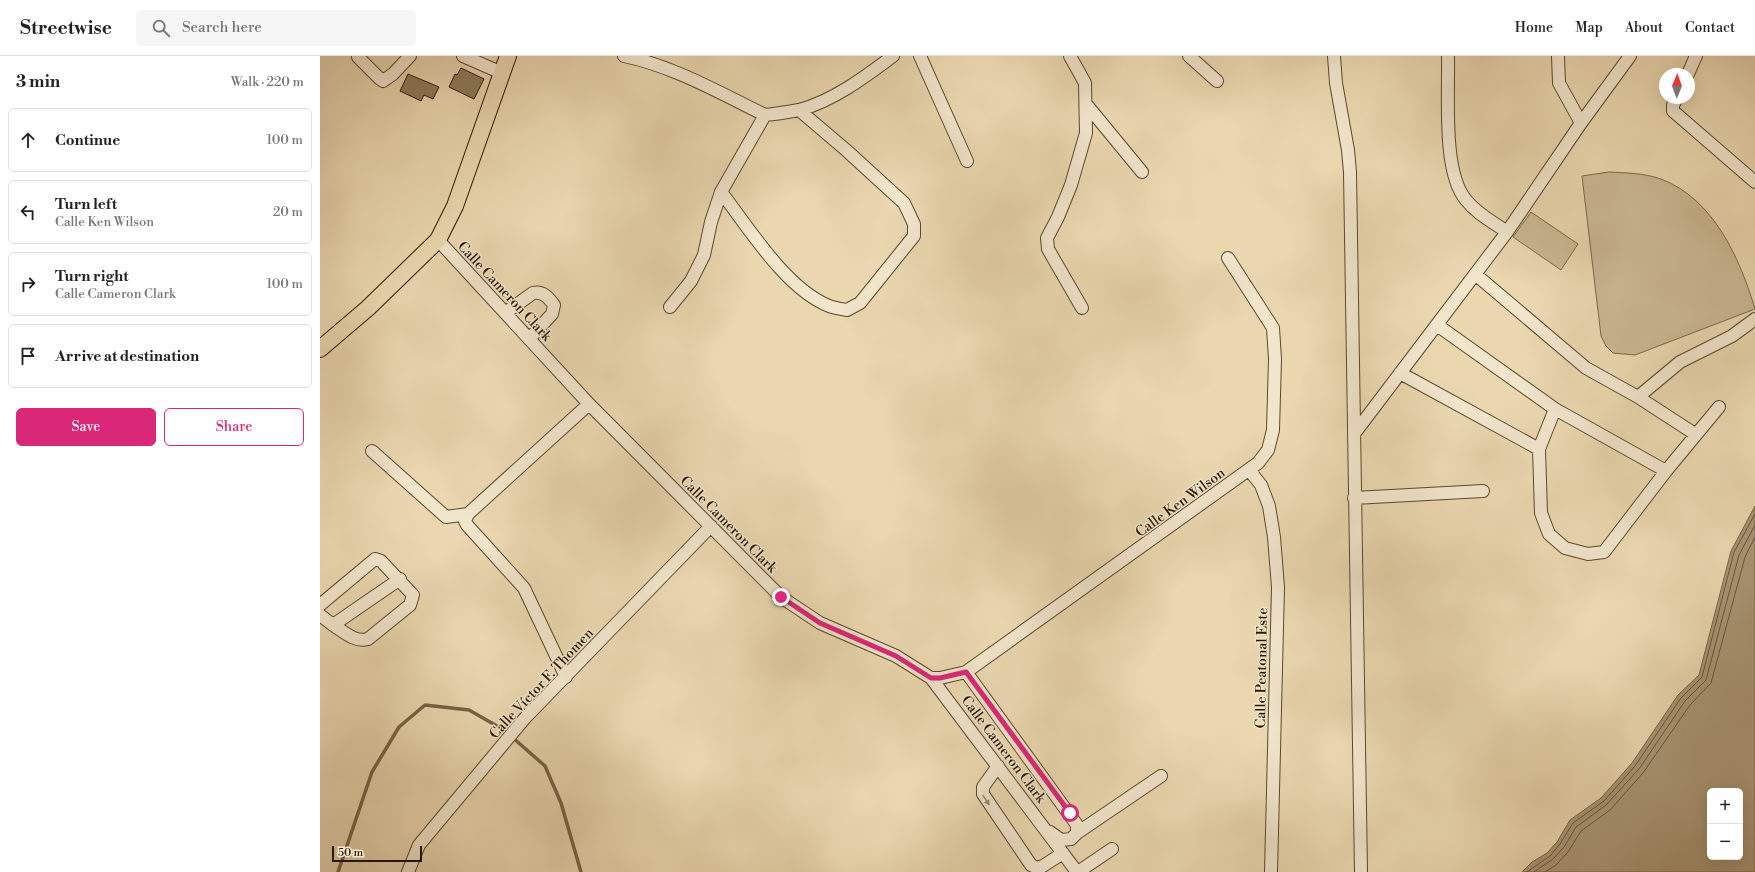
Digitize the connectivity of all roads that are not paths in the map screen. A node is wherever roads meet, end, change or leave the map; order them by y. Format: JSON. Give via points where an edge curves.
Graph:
{"nodes":[{"id":1,"x":410,"y":56,"type":"edge"},
{"id":2,"x":463,"y":56,"type":"edge"},
{"id":3,"x":508,"y":56,"type":"edge"},
{"id":4,"x":624,"y":56,"type":"edge"},
{"id":5,"x":893,"y":56,"type":"edge"},
{"id":6,"x":920,"y":56,"type":"edge"},
{"id":7,"x":1070,"y":56,"type":"edge"},
{"id":8,"x":1189,"y":56,"type":"edge"},
{"id":9,"x":1334,"y":56,"type":"edge"},
{"id":10,"x":1448,"y":56,"type":"edge"},
{"id":11,"x":1558,"y":56,"type":"edge"},
{"id":12,"x":1630,"y":56,"type":"edge"},
{"id":13,"x":1696,"y":56,"type":"edge"},
{"id":14,"x":358,"y":58,"type":"dead end"},
{"id":15,"x":1691,"y":68,"type":"edge"},
{"id":16,"x":502,"y":72,"type":"junction"},
{"id":17,"x":1218,"y":81,"type":"dead end"},
{"id":18,"x":1086,"y":104,"type":"junction"},
{"id":19,"x":1674,"y":104,"type":"edge"},
{"id":20,"x":799,"y":110,"type":"junction"},
{"id":21,"x":765,"y":115,"type":"junction"},
{"id":22,"x":1581,"y":123,"type":"junction"},
{"id":23,"x":967,"y":161,"type":"dead end"},
{"id":24,"x":1142,"y":172,"type":"dead end"},
{"id":25,"x":1755,"y":182,"type":"edge"},
{"id":26,"x":721,"y":192,"type":"junction"},
{"id":27,"x":1507,"y":232,"type":"junction"},
{"id":28,"x":438,"y":240,"type":"junction"},
{"id":29,"x":1228,"y":258,"type":"dead end"},
{"id":30,"x":1475,"y":274,"type":"junction"},
{"id":31,"x":670,"y":308,"type":"dead end"},
{"id":32,"x":1082,"y":308,"type":"dead end"},
{"id":33,"x":505,"y":313,"type":"junction"},
{"id":34,"x":1755,"y":319,"type":"edge"},
{"id":35,"x":1437,"y":325,"type":"junction"},
{"id":36,"x":529,"y":339,"type":"junction"},
{"id":37,"x":320,"y":349,"type":"edge"},
{"id":38,"x":1400,"y":373,"type":"junction"},
{"id":39,"x":1638,"y":397,"type":"junction"},
{"id":40,"x":589,"y":404,"type":"junction"},
{"id":41,"x":1718,"y":407,"type":"dead end"},
{"id":42,"x":1555,"y":409,"type":"junction"},
{"id":43,"x":1354,"y":434,"type":"junction"},
{"id":44,"x":1695,"y":434,"type":"junction"},
{"id":45,"x":1539,"y":450,"type":"junction"},
{"id":46,"x":372,"y":452,"type":"dead end"},
{"id":47,"x":1249,"y":470,"type":"junction"},
{"id":48,"x":1666,"y":471,"type":"junction"},
{"id":49,"x":1483,"y":491,"type":"dead end"},
{"id":50,"x":1354,"y":498,"type":"junction"},
{"id":51,"x":468,"y":514,"type":"junction"},
{"id":52,"x":711,"y":526,"type":"junction"},
{"id":53,"x":400,"y":579,"type":"junction"},
{"id":54,"x":320,"y":605,"type":"edge"},
{"id":55,"x":320,"y":615,"type":"edge"},
{"id":56,"x":333,"y":625,"type":"junction"},
{"id":57,"x":966,"y":672,"type":"junction"},
{"id":58,"x":566,"y":677,"type":"junction"},
{"id":59,"x":931,"y":678,"type":"junction"},
{"id":60,"x":998,"y":766,"type":"junction"},
{"id":61,"x":1161,"y":776,"type":"dead end"},
{"id":62,"x":1043,"y":826,"type":"junction"},
{"id":63,"x":1077,"y":833,"type":"junction"},
{"id":64,"x":1112,"y":849,"type":"dead end"},
{"id":65,"x":1063,"y":854,"type":"junction"},
{"id":66,"x":408,"y":872,"type":"edge"},
{"id":67,"x":1078,"y":872,"type":"edge"},
{"id":68,"x":1271,"y":872,"type":"edge"},
{"id":69,"x":1361,"y":872,"type":"edge"}],
"edges":[{"from":1,"to":14,"type":"street","via":[[383,81]]},
{"from":2,"to":16,"type":"street"},
{"from":3,"to":16,"type":"main road"},
{"from":4,"to":21,"type":"street","via":[[645,60]]},
{"from":5,"to":20,"type":"street","via":[[866,76],[821,102]]},
{"from":6,"to":23,"type":"street"},
{"from":7,"to":18,"type":"street","via":[[1086,83]]},
{"from":8,"to":17,"type":"street"},
{"from":9,"to":43,"type":"street","via":[[1350,172]]},
{"from":10,"to":27,"type":"street","via":[[1449,158],[1454,180],[1465,199],[1476,210]]},
{"from":11,"to":22,"type":"street","via":[[1559,83]]},
{"from":12,"to":22,"type":"street"},
{"from":13,"to":15,"type":"street"},
{"from":16,"to":28,"type":"main road","via":[[455,206]]},
{"from":18,"to":24,"type":"street"},
{"from":18,"to":32,"type":"street","via":[[1086,133],[1082,148],[1071,185],[1047,238],[1048,249]]},
{"from":19,"to":25,"type":"street","via":[[1673,111]]},
{"from":20,"to":21,"type":"street"},
{"from":20,"to":26,"type":"street","via":[[904,203],[914,224],[914,236],[860,303],[847,310],[828,306],[806,293],[780,269]]},
{"from":21,"to":26,"type":"street"},
{"from":22,"to":27,"type":"street"},
{"from":26,"to":31,"type":"street","via":[[704,255],[692,281]]},
{"from":27,"to":30,"type":"street"},
{"from":28,"to":33,"type":"street","name":"Calle Cameron Clark"},
{"from":28,"to":37,"type":"main road","via":[[368,308]]},
{"from":29,"to":47,"type":"street","name":"Calle Ken Wilson","via":[[1273,328],[1274,430],[1268,450]]},
{"from":30,"to":35,"type":"street"},
{"from":30,"to":39,"type":"street","via":[[1586,368]]},
{"from":33,"to":36,"type":"street","name":"Calle Cameron Clark"},
{"from":33,"to":36,"type":"street","via":[[533,293],[544,294],[549,299],[554,305],[552,314]]},
{"from":34,"to":39,"type":"street","via":[[1732,336],[1680,362]]},
{"from":35,"to":38,"type":"street"},
{"from":35,"to":42,"type":"street"},
{"from":36,"to":40,"type":"street","name":"Calle Cameron Clark"},
{"from":38,"to":43,"type":"street"},
{"from":38,"to":45,"type":"street"},
{"from":39,"to":44,"type":"street"},
{"from":40,"to":51,"type":"street"},
{"from":40,"to":52,"type":"street","name":"Calle Cameron Clark"},
{"from":41,"to":44,"type":"street"},
{"from":42,"to":45,"type":"street"},
{"from":42,"to":48,"type":"street"},
{"from":43,"to":50,"type":"street"},
{"from":44,"to":48,"type":"street"},
{"from":45,"to":48,"type":"street","via":[[1541,513],[1549,534],[1565,548],[1588,554],[1604,552]]},
{"from":46,"to":51,"type":"street","via":[[446,517]]},
{"from":47,"to":57,"type":"street","name":"Calle Ken Wilson"},
{"from":47,"to":68,"type":"street","name":"Calle Peatonal Este","via":[[1262,485],[1269,506],[1278,587]]},
{"from":49,"to":50,"type":"street"},
{"from":50,"to":69,"type":"street"},
{"from":51,"to":58,"type":"street","via":[[465,521],[470,530],[524,588]]},
{"from":52,"to":58,"type":"street","name":"Calle Víctor F. Thomen"},
{"from":52,"to":59,"type":"street","name":"Calle Cameron Clark","via":[[781,597],[820,623],[896,656]]},
{"from":53,"to":54,"type":"street","via":[[381,560],[375,559]]},
{"from":53,"to":56,"type":"street"},
{"from":53,"to":56,"type":"street","via":[[413,595],[413,599],[368,639],[362,641],[353,638]]},
{"from":55,"to":56,"type":"street"},
{"from":57,"to":59,"type":"street","name":"Calle Ken Wilson"},
{"from":57,"to":63,"type":"street","via":[[1070,813]]},
{"from":58,"to":66,"type":"street","name":"Calle Víctor F. Thomen","via":[[525,718],[419,845]]},
{"from":59,"to":60,"type":"street","name":"Calle Cameron Clark"},
{"from":60,"to":62,"type":"street","name":"Calle Cameron Clark"},
{"from":60,"to":65,"type":"street","one_way":true,"via":[[984,787],[983,794],[1031,865],[1037,868],[1043,866]]},
{"from":61,"to":63,"type":"street"},
{"from":62,"to":63,"type":"street","via":[[1061,840],[1071,839]]},
{"from":62,"to":65,"type":"street","name":"Calle Cameron Clark"},
{"from":64,"to":67,"type":"street"},
{"from":65,"to":67,"type":"street","name":"Calle Cameron Clark"}]}
